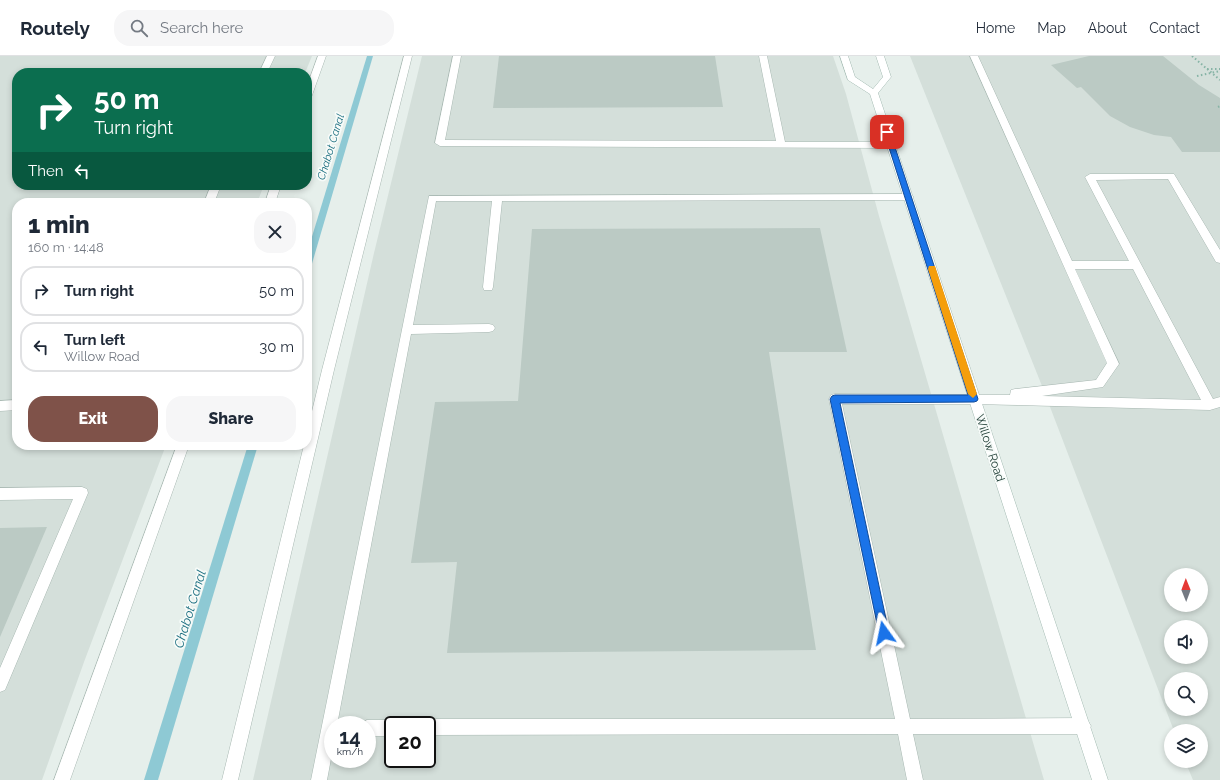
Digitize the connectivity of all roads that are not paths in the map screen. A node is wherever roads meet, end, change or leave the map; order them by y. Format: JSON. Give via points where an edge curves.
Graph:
{"nodes":[{"id":1,"x":270,"y":56,"type":"edge"},
{"id":2,"x":322,"y":56,"type":"edge"},
{"id":3,"x":408,"y":56,"type":"edge"},
{"id":4,"x":457,"y":56,"type":"edge"},
{"id":5,"x":763,"y":56,"type":"edge"},
{"id":6,"x":844,"y":56,"type":"edge"},
{"id":7,"x":880,"y":56,"type":"edge"},
{"id":8,"x":974,"y":56,"type":"edge"},
{"id":9,"x":265,"y":68,"type":"edge"},
{"id":10,"x":312,"y":84,"type":"edge"},
{"id":11,"x":874,"y":93,"type":"junction"},
{"id":12,"x":781,"y":145,"type":"junction"},
{"id":13,"x":891,"y":145,"type":"junction"},
{"id":14,"x":909,"y":197,"type":"junction"},
{"id":15,"x":497,"y":198,"type":"junction"},
{"id":16,"x":1220,"y":259,"type":"edge"},
{"id":17,"x":1136,"y":264,"type":"junction"},
{"id":18,"x":1068,"y":265,"type":"junction"},
{"id":19,"x":488,"y":287,"type":"dead end"},
{"id":20,"x":489,"y":328,"type":"dead end"},
{"id":21,"x":406,"y":330,"type":"junction"},
{"id":22,"x":974,"y":399,"type":"junction"},
{"id":23,"x":1215,"y":403,"type":"edge"},
{"id":24,"x":12,"y":405,"type":"edge"},
{"id":25,"x":0,"y":406,"type":"edge"},
{"id":26,"x":312,"y":436,"type":"edge"},
{"id":27,"x":181,"y":450,"type":"edge"},
{"id":28,"x":309,"y":450,"type":"edge"},
{"id":29,"x":0,"y":494,"type":"edge"},
{"id":30,"x":0,"y":685,"type":"edge"},
{"id":31,"x":333,"y":716,"type":"edge"},
{"id":32,"x":1083,"y":726,"type":"junction"},
{"id":33,"x":904,"y":727,"type":"junction"},
{"id":34,"x":436,"y":728,"type":"edge"},
{"id":35,"x":324,"y":758,"type":"edge"},
{"id":36,"x":62,"y":780,"type":"edge"},
{"id":37,"x":230,"y":780,"type":"edge"},
{"id":38,"x":319,"y":780,"type":"edge"},
{"id":39,"x":915,"y":780,"type":"edge"},
{"id":40,"x":1100,"y":780,"type":"edge"}],
"edges":[{"from":1,"to":9,"type":"street"},
{"from":2,"to":10,"type":"street"},
{"from":3,"to":26,"type":"street"},
{"from":4,"to":12,"type":"street","via":[[440,143]]},
{"from":5,"to":12,"type":"street"},
{"from":6,"to":11,"type":"street","via":[[851,78]]},
{"from":7,"to":11,"type":"street","via":[[887,77]]},
{"from":8,"to":18,"type":"street"},
{"from":11,"to":13,"type":"street","name":"Willow Road"},
{"from":12,"to":13,"type":"street"},
{"from":13,"to":14,"type":"street","name":"Willow Road"},
{"from":14,"to":15,"type":"street"},
{"from":14,"to":22,"type":"street","name":"Willow Road"},
{"from":15,"to":19,"type":"street"},
{"from":15,"to":21,"type":"street","via":[[432,198]]},
{"from":16,"to":17,"type":"street","via":[[1171,176],[1090,177]]},
{"from":17,"to":18,"type":"street"},
{"from":17,"to":23,"type":"street"},
{"from":18,"to":22,"type":"street","via":[[1113,364],[1099,384]]},
{"from":20,"to":21,"type":"street"},
{"from":21,"to":31,"type":"street"},
{"from":22,"to":23,"type":"street"},
{"from":22,"to":32,"type":"street","name":"Willow Road"},
{"from":22,"to":33,"type":"street","via":[[835,399]]},
{"from":24,"to":25,"type":"street"},
{"from":27,"to":36,"type":"street"},
{"from":28,"to":37,"type":"street"},
{"from":29,"to":30,"type":"street","via":[[82,493]]},
{"from":32,"to":33,"type":"street"},
{"from":32,"to":40,"type":"street","name":"Willow Road"},
{"from":33,"to":34,"type":"street"},
{"from":33,"to":39,"type":"street"},
{"from":35,"to":38,"type":"street"}]}
